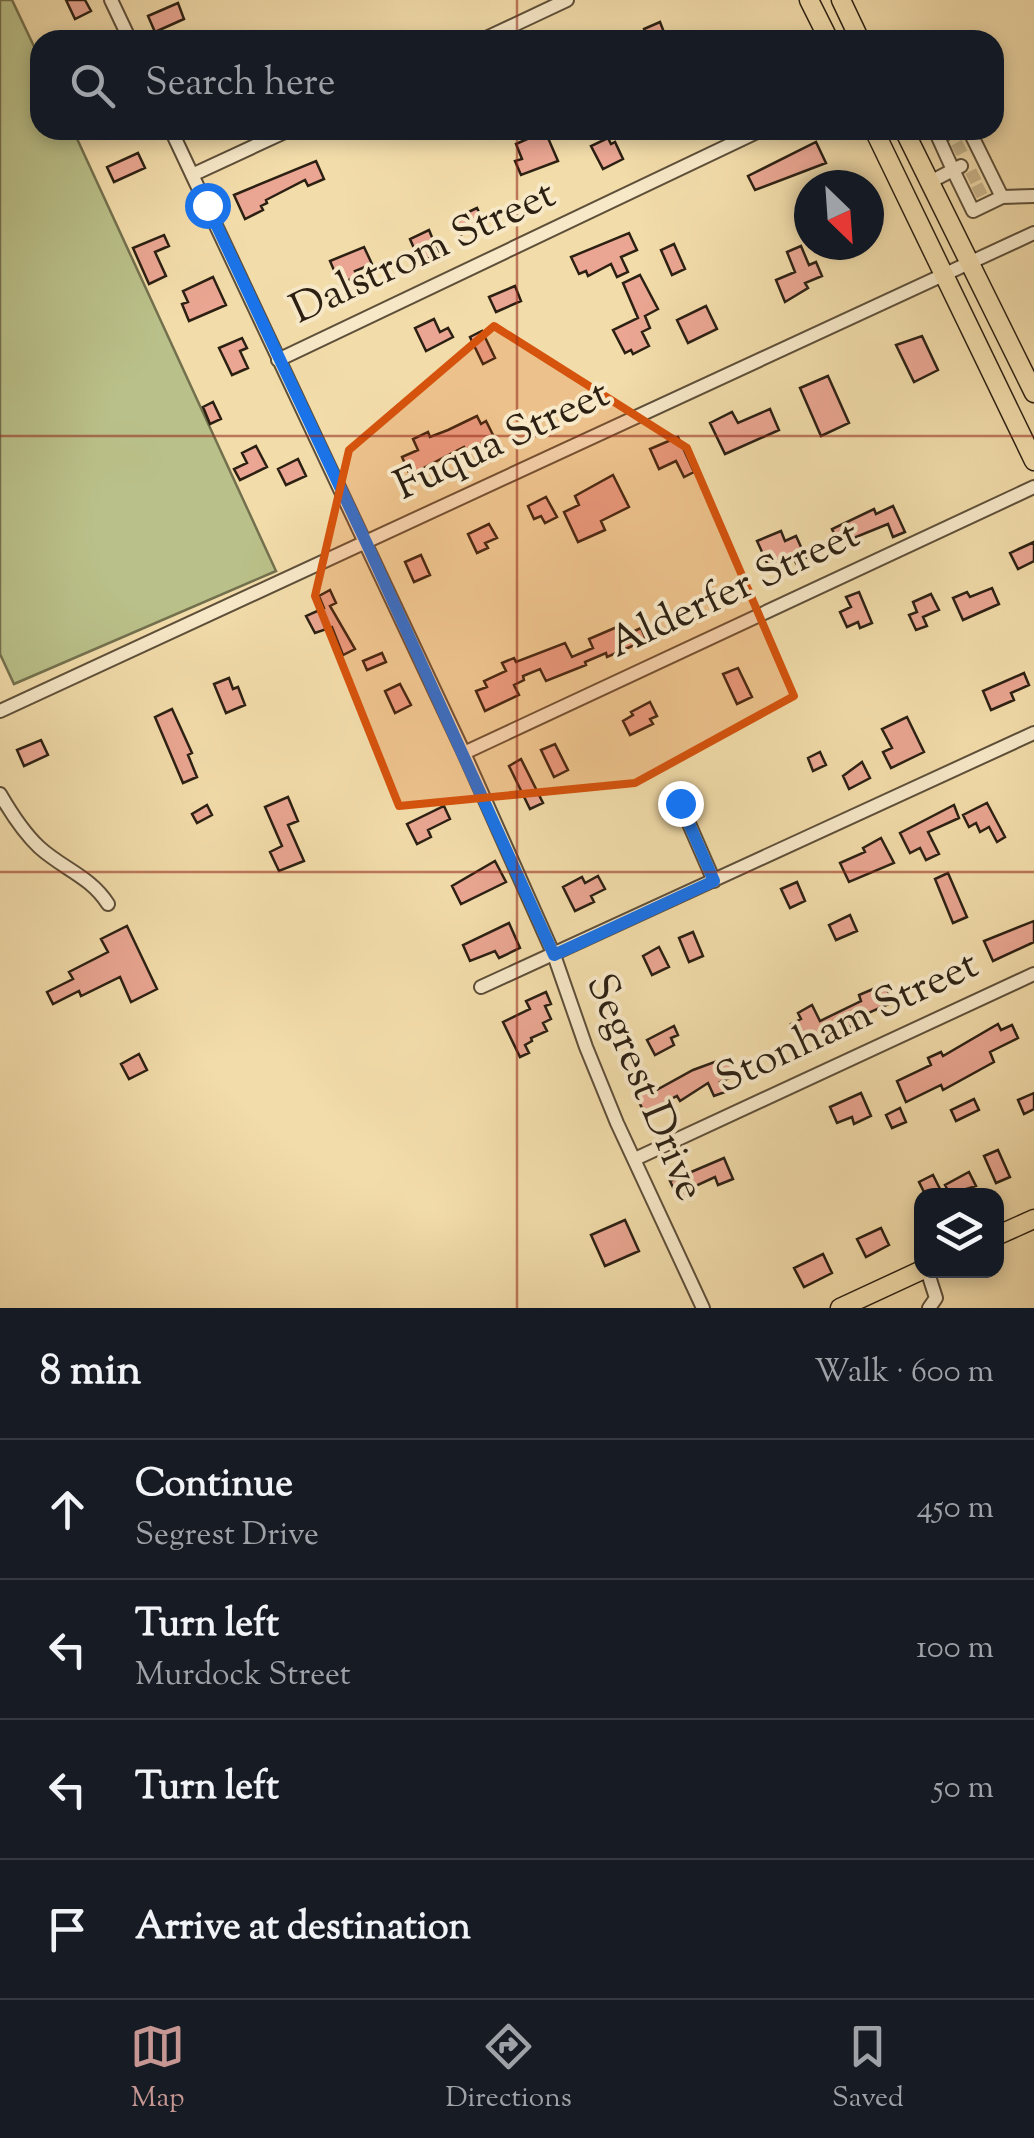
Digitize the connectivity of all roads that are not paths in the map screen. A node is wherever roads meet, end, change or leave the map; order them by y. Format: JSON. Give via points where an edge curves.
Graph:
{"nodes":[{"id":1,"x":111,"y":0,"type":"edge"},
{"id":2,"x":567,"y":0,"type":"edge"},
{"id":3,"x":810,"y":0,"type":"edge"},
{"id":4,"x":841,"y":0,"type":"edge"},
{"id":5,"x":125,"y":30,"type":"edge"},
{"id":6,"x":503,"y":30,"type":"edge"},
{"id":7,"x":824,"y":30,"type":"edge"},
{"id":8,"x":855,"y":30,"type":"edge"},
{"id":9,"x":176,"y":140,"type":"edge"},
{"id":10,"x":267,"y":140,"type":"edge"},
{"id":11,"x":739,"y":140,"type":"edge"},
{"id":12,"x":879,"y":140,"type":"edge"},
{"id":13,"x":909,"y":140,"type":"edge"},
{"id":14,"x":962,"y":144,"type":"edge"},
{"id":15,"x":192,"y":175,"type":"junction"},
{"id":16,"x":974,"y":176,"type":"junction"},
{"id":17,"x":930,"y":182,"type":"junction"},
{"id":18,"x":1034,"y":195,"type":"edge"},
{"id":19,"x":1002,"y":198,"type":"junction"},
{"id":20,"x":1034,"y":233,"type":"edge"},
{"id":21,"x":970,"y":262,"type":"junction"},
{"id":22,"x":944,"y":274,"type":"junction"},
{"id":23,"x":278,"y":360,"type":"junction"},
{"id":24,"x":1034,"y":393,"type":"edge"},
{"id":25,"x":1034,"y":461,"type":"edge"},
{"id":26,"x":1034,"y":487,"type":"edge"},
{"id":27,"x":366,"y":542,"type":"junction"},
{"id":28,"x":0,"y":711,"type":"edge"},
{"id":29,"x":1034,"y":733,"type":"edge"},
{"id":30,"x":464,"y":754,"type":"junction"},
{"id":31,"x":0,"y":794,"type":"edge"},
{"id":32,"x":680,"y":803,"type":"dead end"},
{"id":33,"x":714,"y":881,"type":"junction"},
{"id":34,"x":108,"y":904,"type":"dead end"},
{"id":35,"x":554,"y":955,"type":"junction"},
{"id":36,"x":1034,"y":974,"type":"edge"},
{"id":37,"x":482,"y":986,"type":"dead end"},
{"id":38,"x":635,"y":1159,"type":"junction"},
{"id":39,"x":1034,"y":1218,"type":"edge"},
{"id":40,"x":1004,"y":1232,"type":"edge"},
{"id":41,"x":914,"y":1275,"type":"edge"},
{"id":42,"x":927,"y":1278,"type":"edge"},
{"id":43,"x":849,"y":1306,"type":"edge"},
{"id":44,"x":703,"y":1308,"type":"edge"},
{"id":45,"x":928,"y":1308,"type":"edge"}],
"edges":[{"from":1,"to":5,"type":"street"},
{"from":2,"to":6,"type":"street"},
{"from":3,"to":7,"type":"main road"},
{"from":4,"to":8,"type":"main road"},
{"from":9,"to":15,"type":"street","name":"Segrest Drive"},
{"from":10,"to":15,"type":"street"},
{"from":11,"to":23,"type":"street","name":"Dalstrom Street"},
{"from":12,"to":22,"type":"main road"},
{"from":13,"to":17,"type":"main road"},
{"from":14,"to":16,"type":"street"},
{"from":14,"to":16,"type":"street"},
{"from":15,"to":23,"type":"street","name":"Segrest Drive"},
{"from":16,"to":17,"type":"street"},
{"from":16,"to":19,"type":"street"},
{"from":16,"to":19,"type":"street","via":[[973,211]]},
{"from":17,"to":21,"type":"main road"},
{"from":18,"to":19,"type":"street"},
{"from":20,"to":21,"type":"street","name":"Fuqua Street"},
{"from":21,"to":22,"type":"street","name":"Fuqua Street"},
{"from":21,"to":24,"type":"main road"},
{"from":22,"to":25,"type":"main road"},
{"from":22,"to":27,"type":"street","name":"Fuqua Street"},
{"from":23,"to":27,"type":"street","name":"Segrest Drive"},
{"from":26,"to":30,"type":"street","name":"Alderfer Street"},
{"from":27,"to":28,"type":"street","name":"Fuqua Street"},
{"from":27,"to":30,"type":"street","name":"Segrest Drive"},
{"from":29,"to":33,"type":"street"},
{"from":30,"to":35,"type":"street","name":"Segrest Drive"},
{"from":31,"to":34,"type":"street","via":[[40,848],[86,878]]},
{"from":32,"to":33,"type":"street"},
{"from":33,"to":35,"type":"street"},
{"from":35,"to":37,"type":"street"},
{"from":35,"to":38,"type":"street","name":"Segrest Drive"},
{"from":36,"to":38,"type":"street","name":"Stonham Street"},
{"from":38,"to":44,"type":"street","name":"Segrest Drive"},
{"from":39,"to":40,"type":"main road"},
{"from":41,"to":43,"type":"main road"},
{"from":42,"to":45,"type":"street","via":[[936,1298]]}]}
